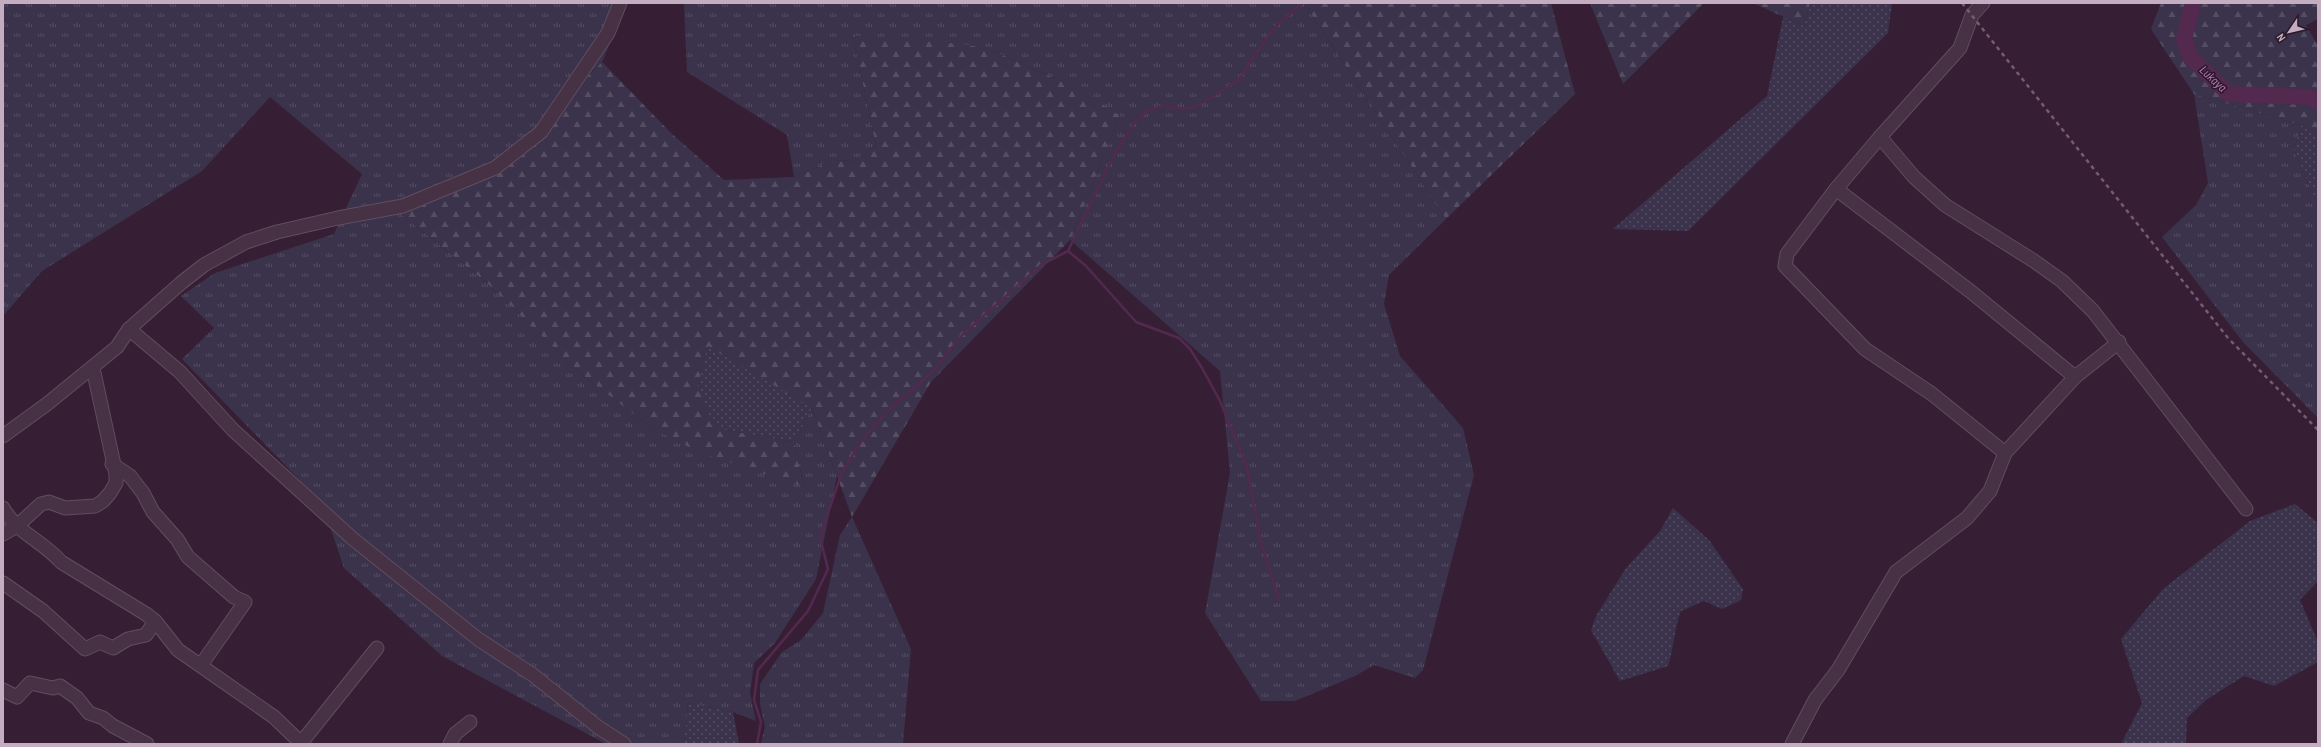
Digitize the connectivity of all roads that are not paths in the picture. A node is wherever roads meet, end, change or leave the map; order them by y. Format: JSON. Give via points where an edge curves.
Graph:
{"nodes":[{"id":1,"x":620,"y":3,"type":"edge"},
{"id":2,"x":1983,"y":3,"type":"edge"},
{"id":3,"x":1880,"y":137,"type":"junction"},
{"id":4,"x":1836,"y":190,"type":"junction"},
{"id":5,"x":129,"y":329,"type":"junction"},
{"id":6,"x":2119,"y":342,"type":"junction"},
{"id":7,"x":93,"y":368,"type":"junction"},
{"id":8,"x":2075,"y":377,"type":"junction"},
{"id":9,"x":3,"y":436,"type":"edge"},
{"id":10,"x":2005,"y":453,"type":"junction"},
{"id":11,"x":112,"y":464,"type":"junction"},
{"id":12,"x":3,"y":508,"type":"edge"},
{"id":13,"x":2246,"y":508,"type":"dead end"},
{"id":14,"x":17,"y":526,"type":"junction"},
{"id":15,"x":3,"y":534,"type":"edge"},
{"id":16,"x":3,"y":583,"type":"edge"},
{"id":17,"x":155,"y":622,"type":"junction"},
{"id":18,"x":377,"y":648,"type":"dead end"},
{"id":19,"x":201,"y":665,"type":"junction"},
{"id":20,"x":3,"y":690,"type":"edge"},
{"id":21,"x":470,"y":722,"type":"dead end"},
{"id":22,"x":302,"y":743,"type":"edge"},
{"id":23,"x":147,"y":744,"type":"edge"},
{"id":24,"x":450,"y":744,"type":"edge"},
{"id":25,"x":624,"y":744,"type":"edge"},
{"id":26,"x":1792,"y":744,"type":"edge"}],
"edges":[{"from":1,"to":5,"type":"street","via":[[608,33],[541,132],[495,168],[403,206],[330,219],[246,242],[204,265]]},
{"from":2,"to":3,"type":"street","via":[[1972,15],[1962,46]]},
{"from":3,"to":4,"type":"street"},
{"from":3,"to":6,"type":"street","via":[[1914,177],[1950,209],[2034,261],[2067,286],[2093,311]]},
{"from":4,"to":8,"type":"street","via":[[1970,292]]},
{"from":4,"to":10,"type":"street","via":[[1787,254],[1788,270],[1865,349],[1932,394]]},
{"from":5,"to":7,"type":"street","via":[[117,347]]},
{"from":5,"to":25,"type":"street","via":[[180,372],[238,435],[353,539],[478,639],[533,675],[598,727]]},
{"from":6,"to":8,"type":"street"},
{"from":6,"to":13,"type":"street"},
{"from":7,"to":9,"type":"street"},
{"from":7,"to":11,"type":"street"},
{"from":8,"to":10,"type":"street"},
{"from":10,"to":26,"type":"street","via":[[1990,491],[1967,518],[1896,572],[1838,670],[1815,700]]},
{"from":11,"to":14,"type":"street","via":[[116,483],[103,501],[95,506],[65,508],[49,502],[41,504]]},
{"from":11,"to":19,"type":"street","via":[[130,476],[153,512],[177,539],[188,557],[234,597],[245,602]]},
{"from":12,"to":14,"type":"street"},
{"from":14,"to":15,"type":"street"},
{"from":14,"to":17,"type":"street","via":[[53,552],[61,562]]},
{"from":16,"to":17,"type":"street","via":[[43,612],[85,649],[100,642],[117,648],[128,639],[146,635]]},
{"from":17,"to":19,"type":"street","via":[[178,650]]},
{"from":18,"to":22,"type":"street"},
{"from":19,"to":22,"type":"street","via":[[274,717]]},
{"from":20,"to":23,"type":"street","via":[[17,697],[30,683],[53,688],[60,686],[77,698],[89,713],[103,718]]},
{"from":21,"to":24,"type":"street","via":[[455,734]]}]}
